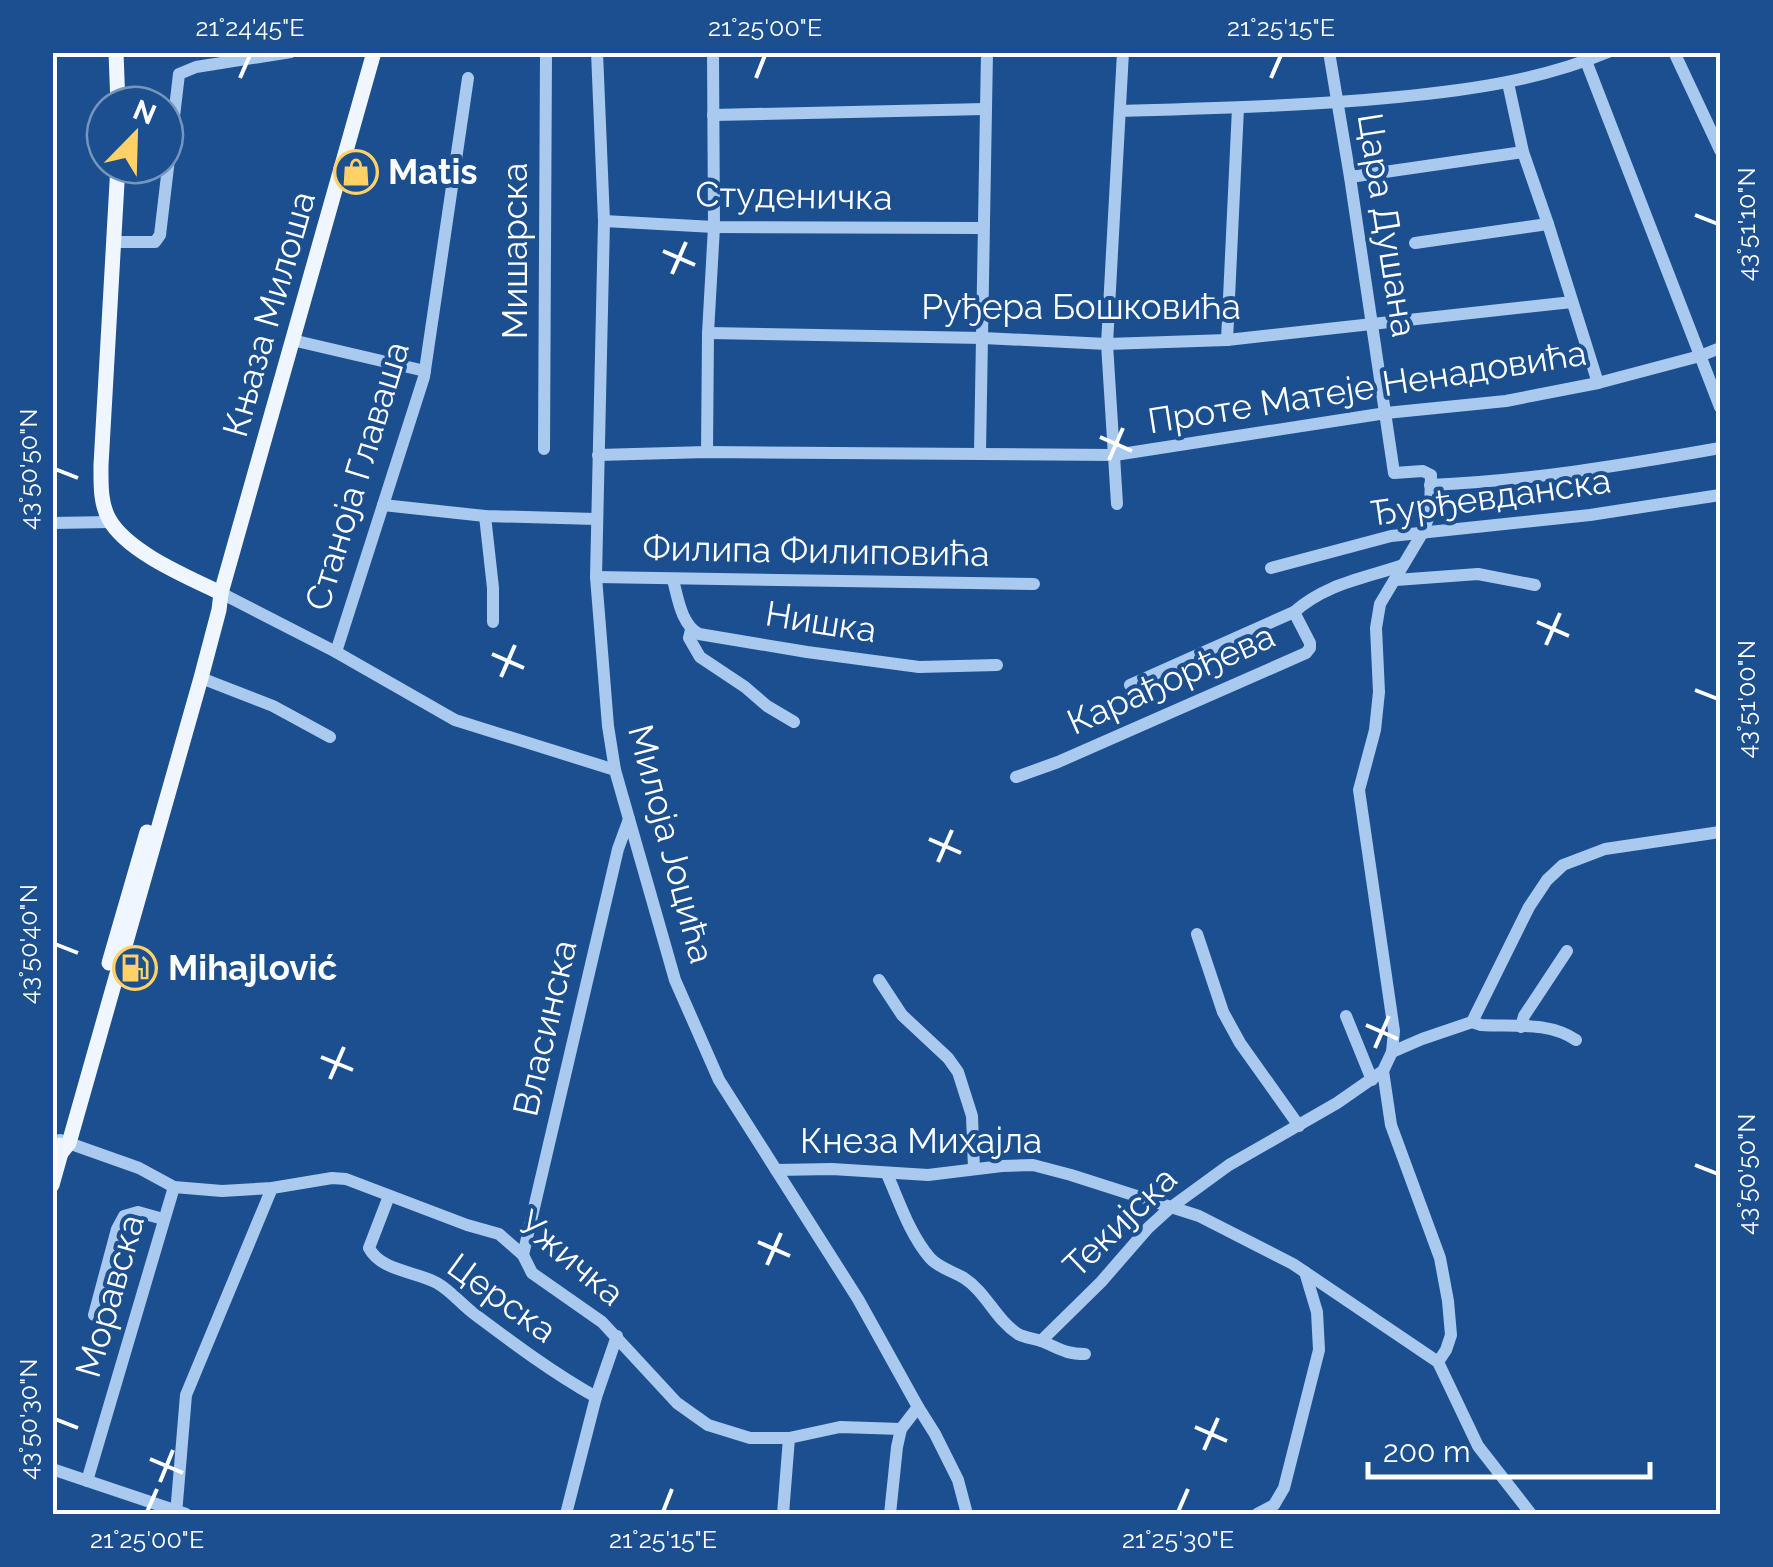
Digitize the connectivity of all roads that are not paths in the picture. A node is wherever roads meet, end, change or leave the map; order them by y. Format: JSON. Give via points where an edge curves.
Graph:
{"nodes":[{"id":1,"x":116,"y":52,"type":"edge"},
{"id":2,"x":291,"y":52,"type":"edge"},
{"id":3,"x":546,"y":52,"type":"edge"},
{"id":4,"x":597,"y":52,"type":"edge"},
{"id":5,"x":713,"y":52,"type":"edge"},
{"id":6,"x":988,"y":52,"type":"edge"},
{"id":7,"x":1123,"y":52,"type":"edge"},
{"id":8,"x":1329,"y":52,"type":"edge"},
{"id":9,"x":1608,"y":52,"type":"edge"},
{"id":10,"x":1674,"y":52,"type":"edge"},
{"id":11,"x":373,"y":53,"type":"edge"},
{"id":12,"x":1586,"y":61,"type":"junction"},
{"id":13,"x":468,"y":78,"type":"dead end"},
{"id":14,"x":1508,"y":83,"type":"junction"},
{"id":15,"x":117,"y":85,"type":"edge"},
{"id":16,"x":1337,"y":103,"type":"junction"},
{"id":17,"x":985,"y":108,"type":"junction"},
{"id":18,"x":1238,"y":108,"type":"junction"},
{"id":19,"x":1121,"y":110,"type":"junction"},
{"id":20,"x":714,"y":115,"type":"junction"},
{"id":21,"x":1720,"y":150,"type":"edge"},
{"id":22,"x":1523,"y":152,"type":"junction"},
{"id":23,"x":1350,"y":177,"type":"junction"},
{"id":24,"x":117,"y":185,"type":"edge"},
{"id":25,"x":604,"y":221,"type":"junction"},
{"id":26,"x":1548,"y":224,"type":"junction"},
{"id":27,"x":714,"y":227,"type":"junction"},
{"id":28,"x":983,"y":228,"type":"junction"},
{"id":29,"x":114,"y":242,"type":"junction"},
{"id":30,"x":1415,"y":243,"type":"dead end"},
{"id":31,"x":1572,"y":302,"type":"junction"},
{"id":32,"x":1373,"y":324,"type":"junction"},
{"id":33,"x":708,"y":333,"type":"junction"},
{"id":34,"x":983,"y":338,"type":"junction"},
{"id":35,"x":292,"y":340,"type":"junction"},
{"id":36,"x":1227,"y":340,"type":"junction"},
{"id":37,"x":1107,"y":344,"type":"junction"},
{"id":38,"x":1720,"y":348,"type":"edge"},
{"id":39,"x":1700,"y":356,"type":"junction"},
{"id":40,"x":425,"y":371,"type":"junction"},
{"id":41,"x":1598,"y":383,"type":"junction"},
{"id":42,"x":1720,"y":407,"type":"edge"},
{"id":43,"x":1386,"y":413,"type":"junction"},
{"id":44,"x":1720,"y":448,"type":"edge"},
{"id":45,"x":544,"y":450,"type":"dead end"},
{"id":46,"x":707,"y":452,"type":"junction"},
{"id":47,"x":980,"y":452,"type":"junction"},
{"id":48,"x":598,"y":455,"type":"junction"},
{"id":49,"x":1115,"y":455,"type":"junction"},
{"id":50,"x":1430,"y":485,"type":"junction"},
{"id":51,"x":1720,"y":496,"type":"edge"},
{"id":52,"x":1116,"y":504,"type":"dead end"},
{"id":53,"x":383,"y":505,"type":"junction"},
{"id":54,"x":485,"y":516,"type":"junction"},
{"id":55,"x":596,"y":519,"type":"junction"},
{"id":56,"x":52,"y":522,"type":"edge"},
{"id":57,"x":111,"y":522,"type":"junction"},
{"id":58,"x":1423,"y":532,"type":"junction"},
{"id":59,"x":1402,"y":565,"type":"junction"},
{"id":60,"x":1271,"y":568,"type":"dead end"},
{"id":61,"x":596,"y":577,"type":"junction"},
{"id":62,"x":673,"y":580,"type":"junction"},
{"id":63,"x":1396,"y":580,"type":"junction"},
{"id":64,"x":1034,"y":584,"type":"dead end"},
{"id":65,"x":1535,"y":585,"type":"dead end"},
{"id":66,"x":221,"y":593,"type":"junction"},
{"id":67,"x":1294,"y":612,"type":"junction"},
{"id":68,"x":492,"y":622,"type":"dead end"},
{"id":69,"x":691,"y":630,"type":"junction"},
{"id":70,"x":336,"y":652,"type":"junction"},
{"id":71,"x":997,"y":665,"type":"dead end"},
{"id":72,"x":201,"y":678,"type":"junction"},
{"id":73,"x":1130,"y":685,"type":"dead end"},
{"id":74,"x":794,"y":722,"type":"dead end"},
{"id":75,"x":330,"y":737,"type":"dead end"},
{"id":76,"x":616,"y":770,"type":"junction"},
{"id":77,"x":1016,"y":776,"type":"dead end"},
{"id":78,"x":630,"y":817,"type":"junction"},
{"id":79,"x":1720,"y":832,"type":"edge"},
{"id":80,"x":1197,"y":934,"type":"dead end"},
{"id":81,"x":1567,"y":951,"type":"dead end"},
{"id":82,"x":879,"y":980,"type":"dead end"},
{"id":83,"x":1346,"y":1016,"type":"dead end"},
{"id":84,"x":1472,"y":1022,"type":"junction"},
{"id":85,"x":1521,"y":1027,"type":"junction"},
{"id":86,"x":1576,"y":1040,"type":"dead end"},
{"id":87,"x":1392,"y":1052,"type":"junction"},
{"id":88,"x":86,"y":1067,"type":"junction"},
{"id":89,"x":1377,"y":1075,"type":"junction"},
{"id":90,"x":1299,"y":1126,"type":"junction"},
{"id":91,"x":63,"y":1145,"type":"junction"},
{"id":92,"x":974,"y":1169,"type":"junction"},
{"id":93,"x":776,"y":1170,"type":"junction"},
{"id":94,"x":887,"y":1174,"type":"junction"},
{"id":95,"x":52,"y":1185,"type":"edge"},
{"id":96,"x":174,"y":1187,"type":"junction"},
{"id":97,"x":272,"y":1188,"type":"junction"},
{"id":98,"x":389,"y":1196,"type":"junction"},
{"id":99,"x":1170,"y":1208,"type":"junction"},
{"id":100,"x":163,"y":1219,"type":"junction"},
{"id":101,"x":523,"y":1255,"type":"junction"},
{"id":102,"x":1305,"y":1272,"type":"junction"},
{"id":103,"x":94,"y":1315,"type":"dead end"},
{"id":104,"x":617,"y":1336,"type":"junction"},
{"id":105,"x":1040,"y":1341,"type":"junction"},
{"id":106,"x":1085,"y":1354,"type":"dead end"},
{"id":107,"x":1438,"y":1362,"type":"junction"},
{"id":108,"x":596,"y":1397,"type":"junction"},
{"id":109,"x":918,"y":1407,"type":"junction"},
{"id":110,"x":901,"y":1429,"type":"junction"},
{"id":111,"x":790,"y":1438,"type":"junction"},
{"id":112,"x":52,"y":1470,"type":"edge"},
{"id":113,"x":87,"y":1480,"type":"junction"},
{"id":114,"x":180,"y":1513,"type":"edge"},
{"id":115,"x":566,"y":1514,"type":"edge"},
{"id":116,"x":783,"y":1514,"type":"edge"},
{"id":117,"x":890,"y":1514,"type":"edge"},
{"id":118,"x":967,"y":1514,"type":"edge"},
{"id":119,"x":1256,"y":1514,"type":"edge"},
{"id":120,"x":1532,"y":1514,"type":"edge"}],
"edges":[{"from":1,"to":15,"type":"main road"},
{"from":2,"to":29,"type":"street","via":[[179,74],[160,235],[155,242]]},
{"from":3,"to":45,"type":"street","name":"Мишарска"},
{"from":4,"to":25,"type":"street","name":"Милоја Јоцића"},
{"from":5,"to":20,"type":"street"},
{"from":6,"to":17,"type":"street"},
{"from":7,"to":19,"type":"street"},
{"from":8,"to":16,"type":"street","name":"Цара Душана"},
{"from":9,"to":12,"type":"street"},
{"from":10,"to":21,"type":"street"},
{"from":11,"to":35,"type":"main road","name":"Књаза Милоша"},
{"from":12,"to":14,"type":"street"},
{"from":12,"to":39,"type":"street"},
{"from":13,"to":40,"type":"street","name":"Станоја Главаша"},
{"from":14,"to":16,"type":"street"},
{"from":14,"to":22,"type":"street"},
{"from":16,"to":18,"type":"street"},
{"from":16,"to":23,"type":"street","name":"Цара Душана"},
{"from":17,"to":20,"type":"street"},
{"from":17,"to":28,"type":"street"},
{"from":18,"to":19,"type":"street"},
{"from":18,"to":36,"type":"street"},
{"from":19,"to":37,"type":"street"},
{"from":20,"to":27,"type":"street"},
{"from":22,"to":23,"type":"street"},
{"from":22,"to":26,"type":"street"},
{"from":23,"to":32,"type":"street","name":"Цара Душана"},
{"from":24,"to":29,"type":"main road"},
{"from":25,"to":27,"type":"street","name":"Студеничка"},
{"from":25,"to":48,"type":"street","name":"Милоја Јоцића"},
{"from":26,"to":30,"type":"street"},
{"from":26,"to":31,"type":"street"},
{"from":27,"to":28,"type":"street","name":"Студеничка"},
{"from":27,"to":33,"type":"street"},
{"from":28,"to":34,"type":"street"},
{"from":29,"to":57,"type":"main road","via":[[101,481]]},
{"from":31,"to":32,"type":"street","name":"Руђера Бошковића"},
{"from":31,"to":41,"type":"street"},
{"from":32,"to":36,"type":"street","name":"Руђера Бошковића"},
{"from":32,"to":43,"type":"street","name":"Цара Душана"},
{"from":33,"to":34,"type":"street","name":"Руђера Бошковића"},
{"from":33,"to":46,"type":"street"},
{"from":34,"to":37,"type":"street","name":"Руђера Бошковића"},
{"from":34,"to":47,"type":"street"},
{"from":35,"to":40,"type":"street"},
{"from":35,"to":66,"type":"main road","name":"Књаза Милоша"},
{"from":36,"to":37,"type":"street","name":"Руђера Бошковића"},
{"from":37,"to":49,"type":"street"},
{"from":38,"to":39,"type":"street","name":"Проте Матеје Ненадовића"},
{"from":39,"to":41,"type":"street","name":"Проте Матеје Ненадовића"},
{"from":39,"to":42,"type":"street"},
{"from":40,"to":53,"type":"street","name":"Станоја Главаша"},
{"from":41,"to":43,"type":"street","name":"Проте Матеје Ненадовића"},
{"from":43,"to":49,"type":"street","name":"Проте Матеје Ненадовића"},
{"from":43,"to":50,"type":"street","name":"Цара Душана","via":[[1394,473],[1423,470],[1430,473]]},
{"from":44,"to":50,"type":"street","via":[[1597,470]]},
{"from":46,"to":47,"type":"street","name":"Проте Матеје Ненадовића"},
{"from":46,"to":48,"type":"street","name":"Проте Матеје Ненадовића"},
{"from":47,"to":49,"type":"street","name":"Проте Матеје Ненадовића"},
{"from":48,"to":55,"type":"street","name":"Милоја Јоцића"},
{"from":49,"to":52,"type":"street"},
{"from":50,"to":58,"type":"street"},
{"from":51,"to":58,"type":"street","name":"Ђурђевданска"},
{"from":53,"to":54,"type":"street"},
{"from":53,"to":70,"type":"street","name":"Станоја Главаша"},
{"from":54,"to":55,"type":"street"},
{"from":54,"to":68,"type":"street"},
{"from":55,"to":61,"type":"street","name":"Милоја Јоцића"},
{"from":56,"to":57,"type":"street"},
{"from":57,"to":66,"type":"main road","via":[[154,558]]},
{"from":58,"to":59,"type":"street"},
{"from":58,"to":60,"type":"street","name":"Ђурђевданска"},
{"from":59,"to":63,"type":"street"},
{"from":59,"to":67,"type":"street","via":[[1344,581]]},
{"from":61,"to":62,"type":"street","name":"Филипа Филиповића"},
{"from":61,"to":76,"type":"street","name":"Милоја Јоцића"},
{"from":62,"to":64,"type":"street","name":"Филипа Филиповића"},
{"from":62,"to":69,"type":"street"},
{"from":63,"to":65,"type":"street","via":[[1478,574]]},
{"from":63,"to":87,"type":"street","via":[[1380,604],[1375,730],[1359,790]]},
{"from":66,"to":70,"type":"street"},
{"from":66,"to":72,"type":"main road","name":"Књаза Милоша"},
{"from":66,"to":88,"type":"main road","name":"Књаза Милоша","via":[[209,614]]},
{"from":67,"to":73,"type":"street"},
{"from":67,"to":77,"type":"street","name":"Карађорђева","via":[[1310,643],[1306,652]]},
{"from":69,"to":71,"type":"street","name":"Нишка","via":[[919,667]]},
{"from":69,"to":74,"type":"street","via":[[700,657]]},
{"from":70,"to":76,"type":"street","via":[[455,720]]},
{"from":72,"to":75,"type":"street"},
{"from":72,"to":88,"type":"main road","name":"Књаза Милоша"},
{"from":76,"to":78,"type":"street","name":"Милоја Јоцића"},
{"from":78,"to":93,"type":"street","name":"Милоја Јоцића","via":[[675,980],[719,1080]]},
{"from":78,"to":101,"type":"street","name":"Власинска"},
{"from":79,"to":84,"type":"street","via":[[1604,849],[1563,865],[1530,907]]},
{"from":80,"to":90,"type":"street","via":[[1240,1043]]},
{"from":81,"to":85,"type":"street"},
{"from":82,"to":92,"type":"street","via":[[902,1015],[958,1072],[972,1116]]},
{"from":83,"to":89,"type":"street"},
{"from":84,"to":85,"type":"street"},
{"from":84,"to":87,"type":"street"},
{"from":85,"to":86,"type":"street","via":[[1546,1027]]},
{"from":87,"to":89,"type":"street"},
{"from":88,"to":91,"type":"main road"},
{"from":89,"to":90,"type":"street","name":"Текијска"},
{"from":89,"to":107,"type":"street","via":[[1440,1258],[1451,1336]]},
{"from":90,"to":99,"type":"street","name":"Текијска"},
{"from":91,"to":95,"type":"main road"},
{"from":91,"to":96,"type":"street","name":"Ужичка","via":[[139,1168]]},
{"from":92,"to":94,"type":"street","name":"Кнеза Михајла"},
{"from":92,"to":99,"type":"street","name":"Кнеза Михајла","via":[[1033,1165]]},
{"from":93,"to":94,"type":"street","name":"Кнеза Михајла"},
{"from":93,"to":109,"type":"street","name":"Милоја Јоцића"},
{"from":94,"to":105,"type":"street","via":[[930,1258],[964,1278],[1022,1336]]},
{"from":96,"to":97,"type":"street","name":"Ужичка"},
{"from":96,"to":100,"type":"street","name":"Моравска"},
{"from":97,"to":98,"type":"street","name":"Ужичка","via":[[332,1178]]},
{"from":97,"to":114,"type":"street","via":[[186,1395]]},
{"from":98,"to":101,"type":"street","name":"Ужичка","via":[[499,1234]]},
{"from":98,"to":108,"type":"street","name":"Церска","via":[[370,1248],[378,1261],[454,1294],[558,1376]]},
{"from":99,"to":102,"type":"street","name":"Кнеза Михајла"},
{"from":99,"to":105,"type":"street","name":"Текијска"},
{"from":100,"to":103,"type":"street","via":[[138,1212],[124,1216]]},
{"from":100,"to":113,"type":"street","name":"Моравска"},
{"from":101,"to":104,"type":"street","name":"Ужичка","via":[[532,1273]]},
{"from":102,"to":107,"type":"street","name":"Кнеза Михајла"},
{"from":102,"to":119,"type":"street","via":[[1318,1312],[1319,1350],[1284,1488],[1274,1505]]},
{"from":104,"to":108,"type":"street"},
{"from":104,"to":111,"type":"street","name":"Ужичка","via":[[677,1402],[708,1425],[750,1438]]},
{"from":105,"to":106,"type":"street"},
{"from":107,"to":120,"type":"street","via":[[1478,1446]]},
{"from":108,"to":115,"type":"street"},
{"from":109,"to":110,"type":"street"},
{"from":109,"to":118,"type":"street","name":"Милоја Јоцића","via":[[958,1480]]},
{"from":110,"to":111,"type":"street","name":"Ужичка","via":[[840,1428]]},
{"from":110,"to":117,"type":"street"},
{"from":111,"to":116,"type":"street"},
{"from":112,"to":113,"type":"street"},
{"from":113,"to":114,"type":"street"}]}
